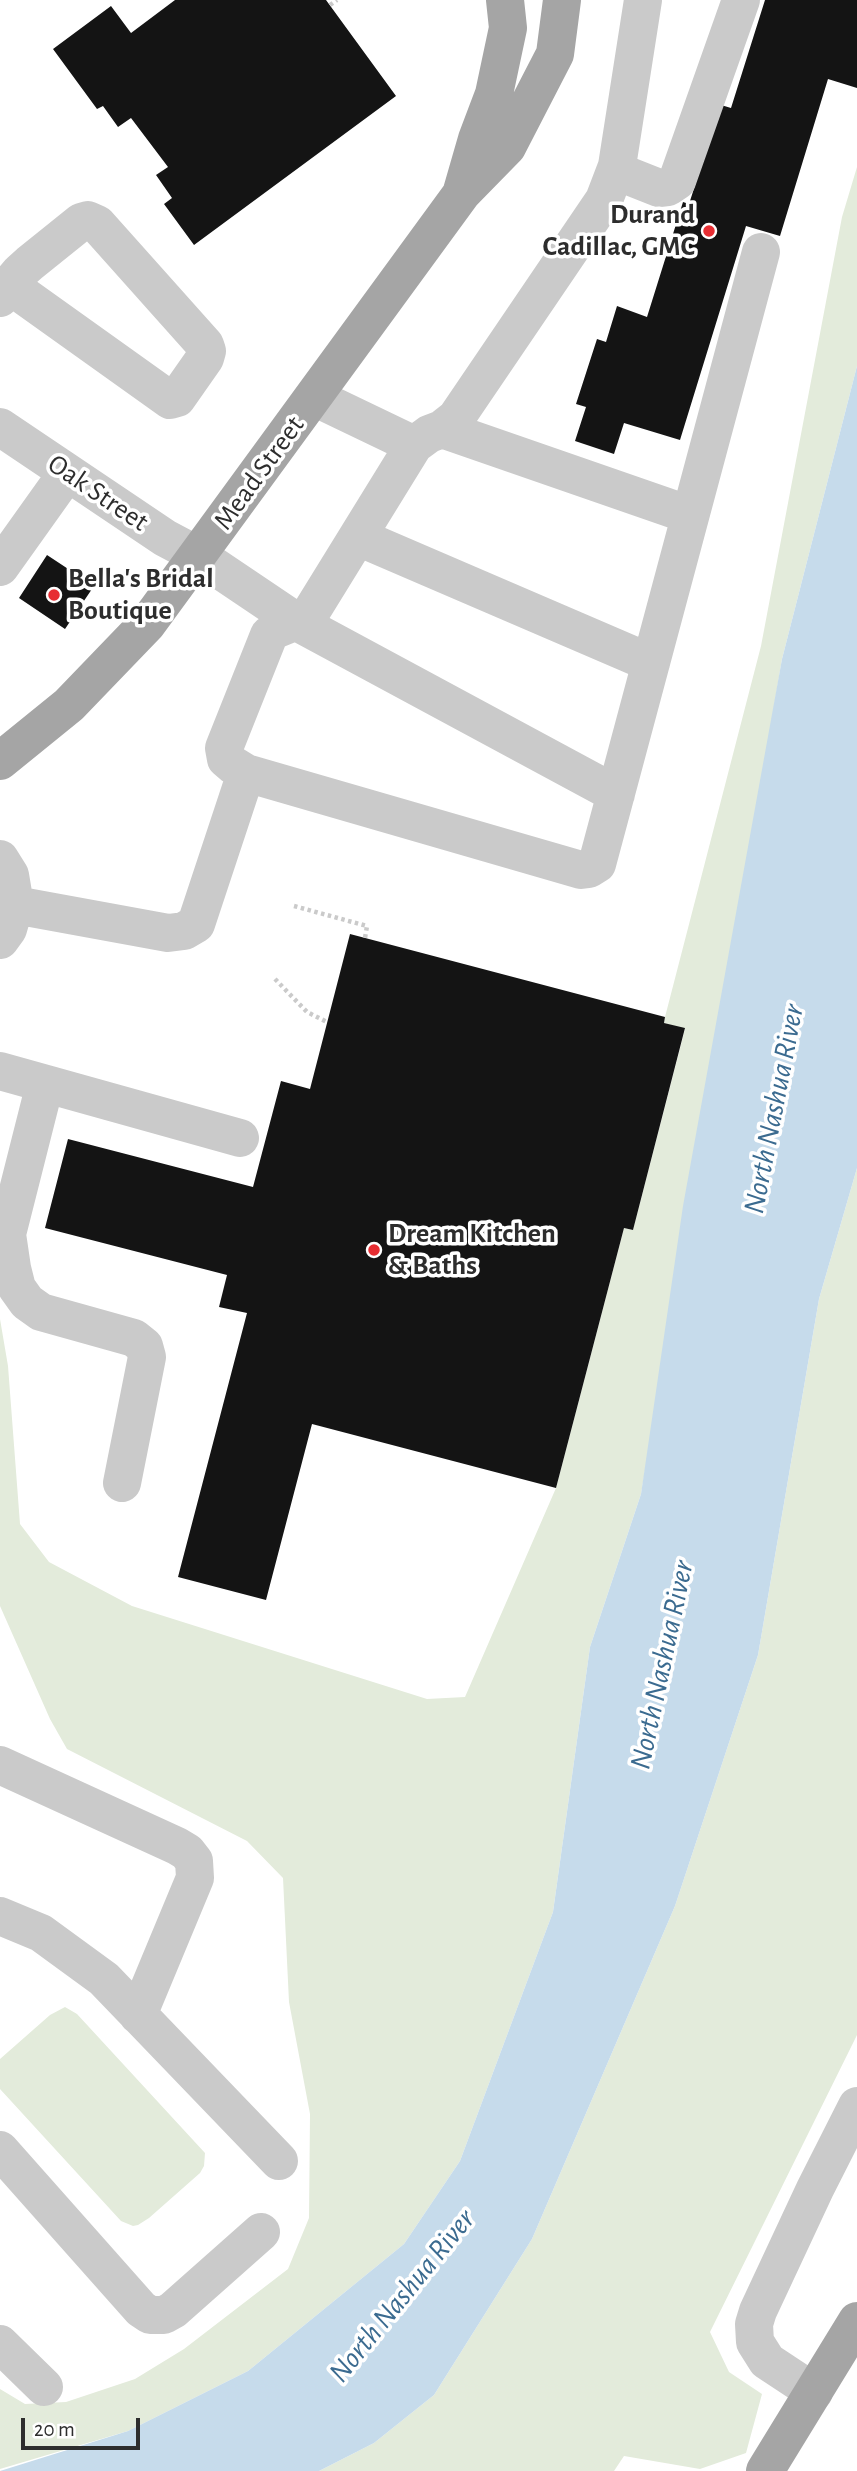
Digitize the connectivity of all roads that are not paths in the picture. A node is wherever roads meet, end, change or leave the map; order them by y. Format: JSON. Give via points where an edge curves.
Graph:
{"nodes":[{"id":1,"x":505,"y":0,"type":"edge"},
{"id":2,"x":562,"y":0,"type":"edge"},
{"id":3,"x":643,"y":0,"type":"edge"},
{"id":4,"x":741,"y":0,"type":"edge"},
{"id":5,"x":616,"y":171,"type":"junction"},
{"id":6,"x":462,"y":192,"type":"junction"},
{"id":7,"x":761,"y":252,"type":"dead end"},
{"id":8,"x":5,"y":291,"type":"edge"},
{"id":9,"x":314,"y":397,"type":"junction"},
{"id":10,"x":0,"y":426,"type":"edge"},
{"id":11,"x":428,"y":437,"type":"junction"},
{"id":12,"x":67,"y":473,"type":"junction"},
{"id":13,"x":690,"y":515,"type":"junction"},
{"id":14,"x":358,"y":537,"type":"junction"},
{"id":15,"x":198,"y":556,"type":"junction"},
{"id":16,"x":0,"y":567,"type":"edge"},
{"id":17,"x":297,"y":622,"type":"junction"},
{"id":18,"x":650,"y":663,"type":"junction"},
{"id":19,"x":0,"y":761,"type":"edge"},
{"id":20,"x":246,"y":772,"type":"junction"},
{"id":21,"x":616,"y":794,"type":"junction"},
{"id":22,"x":0,"y":859,"type":"edge"},
{"id":23,"x":15,"y":905,"type":"junction"},
{"id":24,"x":0,"y":940,"type":"edge"},
{"id":25,"x":0,"y":1071,"type":"edge"},
{"id":26,"x":46,"y":1084,"type":"junction"},
{"id":27,"x":240,"y":1138,"type":"dead end"},
{"id":28,"x":122,"y":1483,"type":"dead end"},
{"id":29,"x":0,"y":1765,"type":"edge"},
{"id":30,"x":0,"y":1916,"type":"edge"},
{"id":31,"x":138,"y":2015,"type":"junction"},
{"id":32,"x":857,"y":2106,"type":"edge"},
{"id":33,"x":0,"y":2150,"type":"edge"},
{"id":34,"x":279,"y":2161,"type":"dead end"},
{"id":35,"x":261,"y":2232,"type":"dead end"},
{"id":36,"x":857,"y":2321,"type":"edge"},
{"id":37,"x":0,"y":2344,"type":"edge"},
{"id":38,"x":44,"y":2387,"type":"dead end"},
{"id":39,"x":814,"y":2392,"type":"junction"},
{"id":40,"x":765,"y":2471,"type":"edge"}],
"edges":[{"from":1,"to":6,"type":"main road","name":"Mead Street","via":[[508,28],[494,94]]},
{"from":2,"to":6,"type":"main road","name":"Mead Street","via":[[555,54],[507,148]]},
{"from":3,"to":5,"type":"street"},
{"from":4,"to":5,"type":"street","via":[[677,181],[659,188]]},
{"from":5,"to":11,"type":"street","via":[[604,200],[456,418]]},
{"from":6,"to":9,"type":"main road","name":"Mead Street"},
{"from":7,"to":13,"type":"street"},
{"from":8,"to":8,"type":"street","via":[[30,263],[88,220],[97,224],[205,345],[205,358],[177,398],[170,400]]},
{"from":9,"to":11,"type":"street"},
{"from":9,"to":15,"type":"main road","name":"Mead Street"},
{"from":10,"to":12,"type":"street","name":"Oak Street"},
{"from":11,"to":13,"type":"street"},
{"from":11,"to":14,"type":"street"},
{"from":12,"to":15,"type":"street","name":"Oak Street"},
{"from":12,"to":16,"type":"street"},
{"from":13,"to":18,"type":"street"},
{"from":14,"to":17,"type":"street","via":[[311,612]]},
{"from":14,"to":18,"type":"street"},
{"from":15,"to":17,"type":"street","name":"Oak Street"},
{"from":15,"to":19,"type":"main road","name":"Mead Street","via":[[147,624],[78,696]]},
{"from":17,"to":20,"type":"street","via":[[269,635],[224,748],[226,759]]},
{"from":17,"to":21,"type":"street","name":"Oak Street"},
{"from":18,"to":21,"type":"street"},
{"from":20,"to":21,"type":"street","via":[[581,870],[597,864]]},
{"from":20,"to":23,"type":"street","via":[[196,924],[184,931],[168,933]]},
{"from":22,"to":23,"type":"street","via":[[10,875]]},
{"from":23,"to":24,"type":"street"},
{"from":25,"to":26,"type":"street"},
{"from":26,"to":27,"type":"street"},
{"from":26,"to":28,"type":"street","via":[[7,1234],[12,1268],[17,1288],[41,1312],[134,1338],[144,1346],[147,1357]]},
{"from":29,"to":31,"type":"street","via":[[187,1852],[194,1861],[195,1878]]},
{"from":30,"to":31,"type":"street","via":[[69,1951]]},
{"from":31,"to":34,"type":"street"},
{"from":32,"to":39,"type":"street","via":[[754,2324],[755,2342],[767,2361]]},
{"from":33,"to":35,"type":"street","via":[[150,2315],[173,2310]]},
{"from":36,"to":39,"type":"main road"},
{"from":37,"to":38,"type":"street"},
{"from":39,"to":40,"type":"main road"}]}
